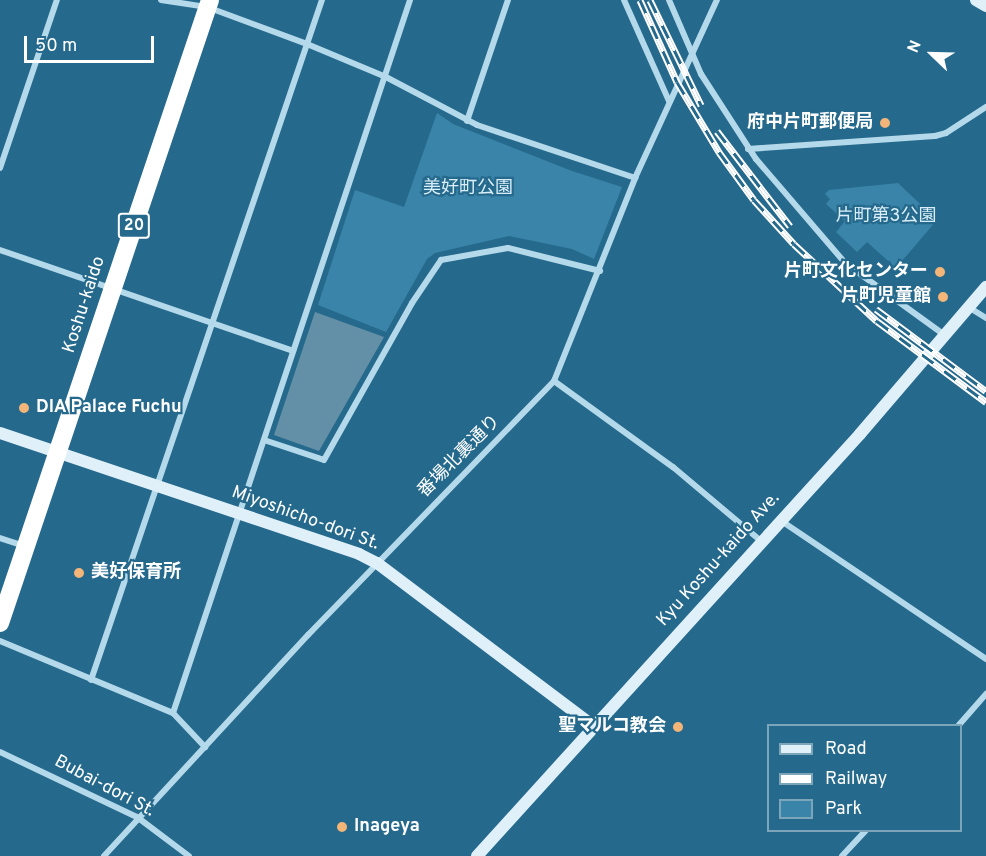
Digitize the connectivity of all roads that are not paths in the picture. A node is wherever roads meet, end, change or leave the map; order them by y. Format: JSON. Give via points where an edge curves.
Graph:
{"nodes":[{"id":1,"x":57,"y":0,"type":"edge"},
{"id":2,"x":161,"y":0,"type":"edge"},
{"id":3,"x":322,"y":0,"type":"edge"},
{"id":4,"x":410,"y":0,"type":"edge"},
{"id":5,"x":508,"y":0,"type":"edge"},
{"id":6,"x":624,"y":0,"type":"edge"},
{"id":7,"x":669,"y":0,"type":"edge"},
{"id":8,"x":717,"y":0,"type":"edge"},
{"id":9,"x":976,"y":0,"type":"edge"},
{"id":10,"x":208,"y":4,"type":"edge"},
{"id":11,"x":986,"y":6,"type":"edge"},
{"id":12,"x":307,"y":44,"type":"junction"},
{"id":13,"x":691,"y":54,"type":"junction"},
{"id":14,"x":384,"y":76,"type":"junction"},
{"id":15,"x":669,"y":101,"type":"junction"},
{"id":16,"x":986,"y":107,"type":"edge"},
{"id":17,"x":467,"y":121,"type":"junction"},
{"id":18,"x":748,"y":149,"type":"junction"},
{"id":19,"x":0,"y":168,"type":"edge"},
{"id":20,"x":635,"y":178,"type":"junction"},
{"id":21,"x":0,"y":250,"type":"edge"},
{"id":22,"x":600,"y":271,"type":"junction"},
{"id":23,"x":986,"y":286,"type":"edge"},
{"id":24,"x":113,"y":288,"type":"junction"},
{"id":25,"x":970,"y":308,"type":"junction"},
{"id":26,"x":986,"y":318,"type":"edge"},
{"id":27,"x":213,"y":323,"type":"junction"},
{"id":28,"x":946,"y":336,"type":"junction"},
{"id":29,"x":294,"y":351,"type":"junction"},
{"id":30,"x":554,"y":381,"type":"junction"},
{"id":31,"x":0,"y":433,"type":"edge"},
{"id":32,"x":264,"y":440,"type":"junction"},
{"id":33,"x":58,"y":453,"type":"junction"},
{"id":34,"x":158,"y":486,"type":"junction"},
{"id":35,"x":239,"y":514,"type":"junction"},
{"id":36,"x":780,"y":520,"type":"junction"},
{"id":37,"x":0,"y":537,"type":"edge"},
{"id":38,"x":760,"y":541,"type":"junction"},
{"id":39,"x":26,"y":547,"type":"junction"},
{"id":40,"x":377,"y":563,"type":"junction"},
{"id":41,"x":0,"y":623,"type":"edge"},
{"id":42,"x":0,"y":641,"type":"edge"},
{"id":43,"x":986,"y":659,"type":"edge"},
{"id":44,"x":91,"y":680,"type":"junction"},
{"id":45,"x":986,"y":694,"type":"edge"},
{"id":46,"x":173,"y":713,"type":"junction"},
{"id":47,"x":960,"y":724,"type":"edge"},
{"id":48,"x":592,"y":726,"type":"junction"},
{"id":49,"x":205,"y":747,"type":"junction"},
{"id":50,"x":0,"y":752,"type":"edge"},
{"id":51,"x":137,"y":818,"type":"junction"},
{"id":52,"x":866,"y":832,"type":"edge"},
{"id":53,"x":104,"y":856,"type":"edge"},
{"id":54,"x":189,"y":856,"type":"edge"},
{"id":55,"x":477,"y":856,"type":"edge"},
{"id":56,"x":842,"y":856,"type":"edge"}],
"edges":[{"from":1,"to":19,"type":"street"},
{"from":2,"to":10,"type":"street"},
{"from":3,"to":12,"type":"street"},
{"from":4,"to":14,"type":"street"},
{"from":5,"to":17,"type":"street"},
{"from":6,"to":15,"type":"street"},
{"from":7,"to":13,"type":"street"},
{"from":8,"to":13,"type":"street","name":"番場北裏通り"},
{"from":9,"to":11,"type":"main road"},
{"from":10,"to":12,"type":"street"},
{"from":10,"to":24,"type":"highway","name":"Koshu-kaido","number":"20"},
{"from":12,"to":14,"type":"street"},
{"from":12,"to":27,"type":"street"},
{"from":13,"to":15,"type":"street","name":"番場北裏通り"},
{"from":13,"to":18,"type":"street"},
{"from":14,"to":17,"type":"street"},
{"from":14,"to":29,"type":"street"},
{"from":15,"to":20,"type":"street","name":"番場北裏通り"},
{"from":16,"to":18,"type":"street","via":[[935,136]]},
{"from":17,"to":20,"type":"street"},
{"from":18,"to":28,"type":"street","via":[[844,263]]},
{"from":20,"to":22,"type":"street","name":"番場北裏通り"},
{"from":21,"to":24,"type":"street"},
{"from":22,"to":30,"type":"street","name":"番場北裏通り"},
{"from":22,"to":32,"type":"street","via":[[508,248],[441,260],[412,303],[324,460]]},
{"from":23,"to":25,"type":"main road","name":"Kyu Koshu-kaido Ave."},
{"from":24,"to":27,"type":"street"},
{"from":24,"to":33,"type":"highway","name":"Koshu-kaido","number":"20"},
{"from":25,"to":26,"type":"street"},
{"from":25,"to":28,"type":"main road","name":"Kyu Koshu-kaido Ave."},
{"from":27,"to":29,"type":"street"},
{"from":27,"to":34,"type":"street"},
{"from":28,"to":36,"type":"main road","name":"Kyu Koshu-kaido Ave."},
{"from":29,"to":32,"type":"street"},
{"from":30,"to":38,"type":"street","via":[[673,467]]},
{"from":30,"to":40,"type":"street","name":"番場北裏通り"},
{"from":31,"to":33,"type":"main road","name":"Miyoshicho-dori St."},
{"from":32,"to":35,"type":"street"},
{"from":33,"to":34,"type":"main road","name":"Miyoshicho-dori St."},
{"from":33,"to":39,"type":"highway","name":"Koshu-kaido","number":"20"},
{"from":34,"to":35,"type":"main road","name":"Miyoshicho-dori St."},
{"from":34,"to":44,"type":"street"},
{"from":35,"to":40,"type":"main road","name":"Miyoshicho-dori St."},
{"from":35,"to":46,"type":"street"},
{"from":36,"to":38,"type":"main road","name":"Kyu Koshu-kaido Ave."},
{"from":36,"to":43,"type":"street"},
{"from":37,"to":39,"type":"street"},
{"from":38,"to":48,"type":"main road","name":"Kyu Koshu-kaido Ave."},
{"from":39,"to":41,"type":"highway","name":"Koshu-kaido","number":"20"},
{"from":40,"to":48,"type":"main road","name":"Miyoshicho-dori St."},
{"from":40,"to":49,"type":"street","name":"番場北裏通り"},
{"from":42,"to":44,"type":"street"},
{"from":44,"to":46,"type":"street"},
{"from":45,"to":47,"type":"street"},
{"from":46,"to":49,"type":"street"},
{"from":48,"to":55,"type":"main road","name":"Kyu Koshu-kaido Ave."},
{"from":49,"to":51,"type":"street","name":"番場北裏通り"},
{"from":50,"to":51,"type":"street","name":"Bubai-dori St."},
{"from":51,"to":53,"type":"street","name":"番場北裏通り"},
{"from":51,"to":54,"type":"street","name":"Bubai-dori St."},
{"from":52,"to":56,"type":"street"}]}
